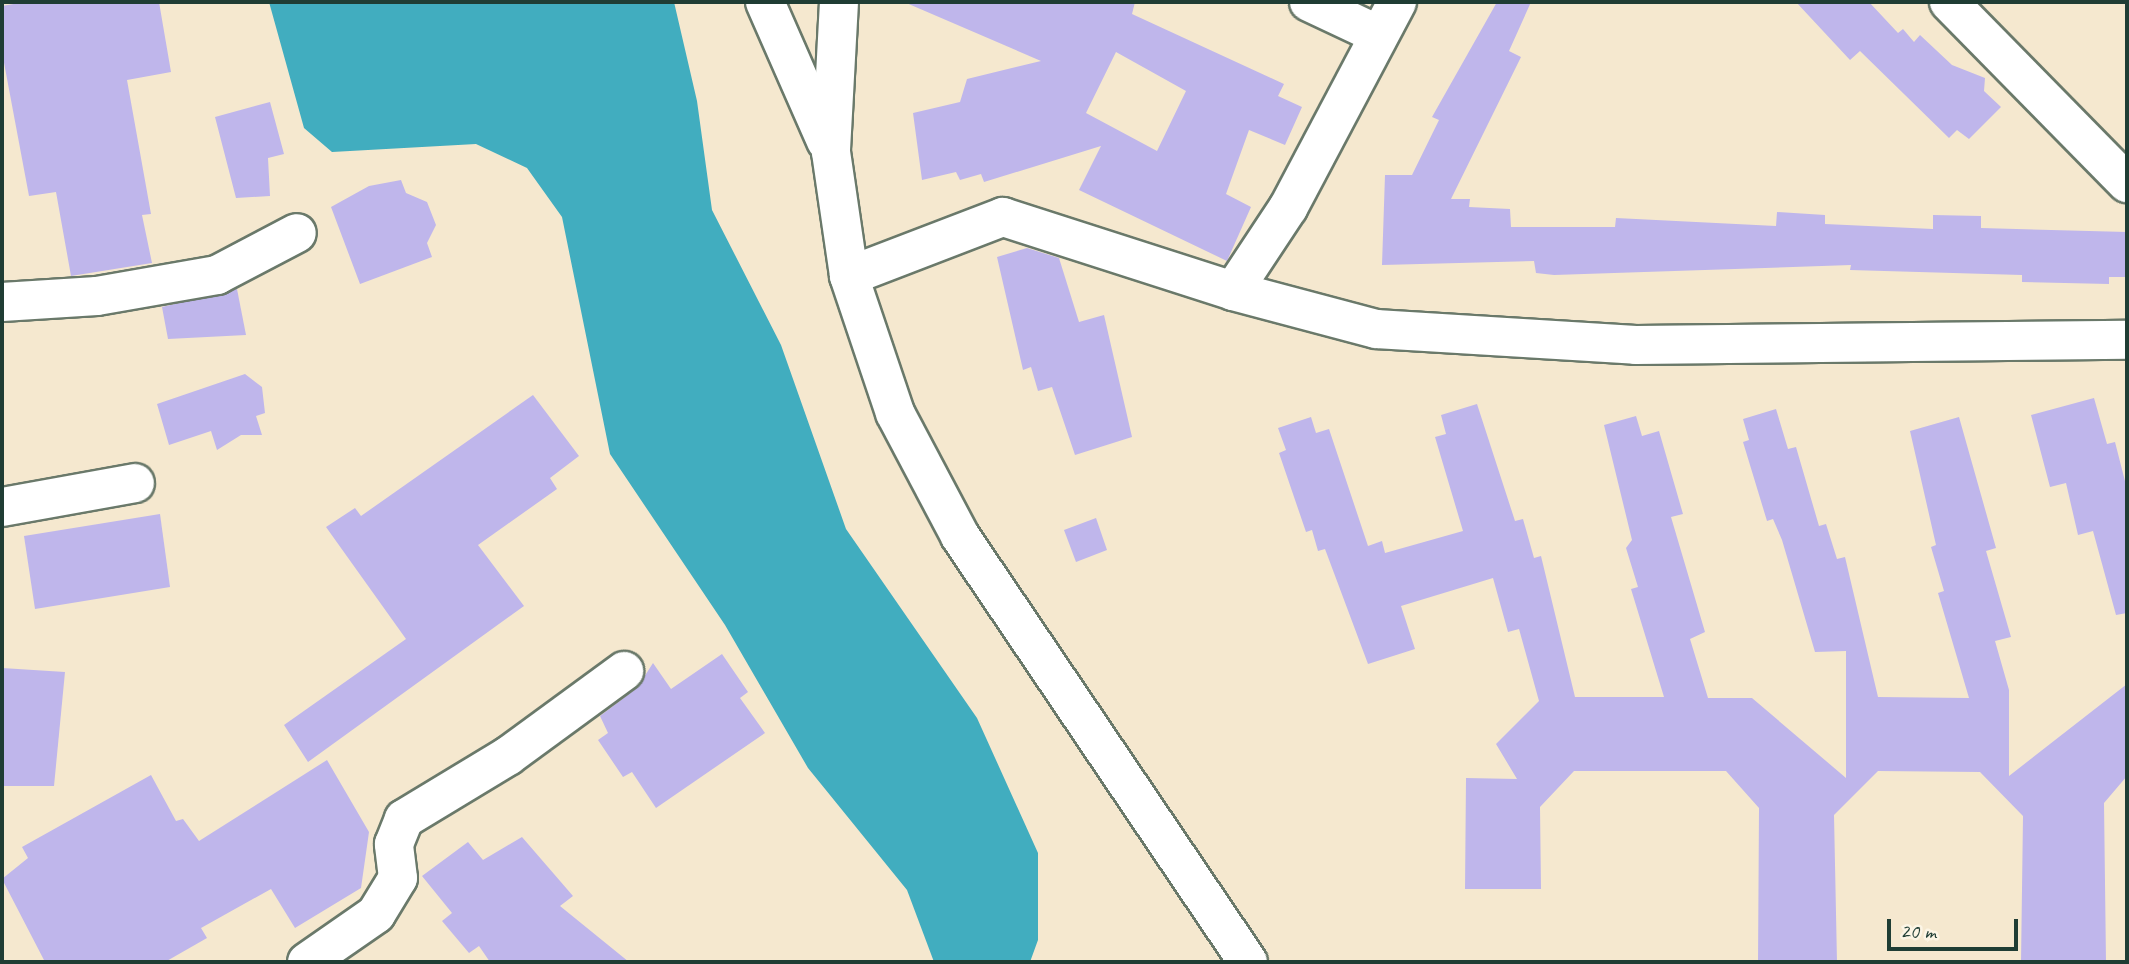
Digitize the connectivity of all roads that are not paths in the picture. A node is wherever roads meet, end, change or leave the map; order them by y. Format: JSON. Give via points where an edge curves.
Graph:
{"nodes":[{"id":1,"x":765,"y":2,"type":"edge"},
{"id":2,"x":839,"y":2,"type":"edge"},
{"id":3,"x":1309,"y":2,"type":"edge"},
{"id":4,"x":1397,"y":2,"type":"edge"},
{"id":5,"x":1949,"y":2,"type":"edge"},
{"id":6,"x":1379,"y":35,"type":"junction"},
{"id":7,"x":831,"y":152,"type":"junction"},
{"id":8,"x":2127,"y":183,"type":"edge"},
{"id":9,"x":297,"y":233,"type":"dead end"},
{"id":10,"x":849,"y":276,"type":"junction"},
{"id":11,"x":1233,"y":291,"type":"junction"},
{"id":12,"x":2,"y":302,"type":"edge"},
{"id":13,"x":2127,"y":340,"type":"edge"},
{"id":14,"x":135,"y":483,"type":"dead end"},
{"id":15,"x":2,"y":507,"type":"edge"},
{"id":16,"x":624,"y":671,"type":"dead end"},
{"id":17,"x":307,"y":962,"type":"edge"},
{"id":18,"x":1248,"y":962,"type":"edge"}],
"edges":[{"from":1,"to":7,"type":"street"},
{"from":2,"to":7,"type":"street"},
{"from":3,"to":6,"type":"street"},
{"from":4,"to":6,"type":"street"},
{"from":5,"to":8,"type":"street"},
{"from":6,"to":11,"type":"street","via":[[1288,208]]},
{"from":7,"to":10,"type":"street"},
{"from":9,"to":12,"type":"street","via":[[217,275],[97,296]]},
{"from":10,"to":11,"type":"street","via":[[1003,217]]},
{"from":10,"to":18,"type":"street","via":[[895,413],[960,536]]},
{"from":11,"to":13,"type":"street","via":[[1376,328],[1636,345]]},
{"from":14,"to":15,"type":"street"},
{"from":16,"to":17,"type":"street","via":[[508,756],[404,819],[394,845],[398,878],[376,914]]}]}
